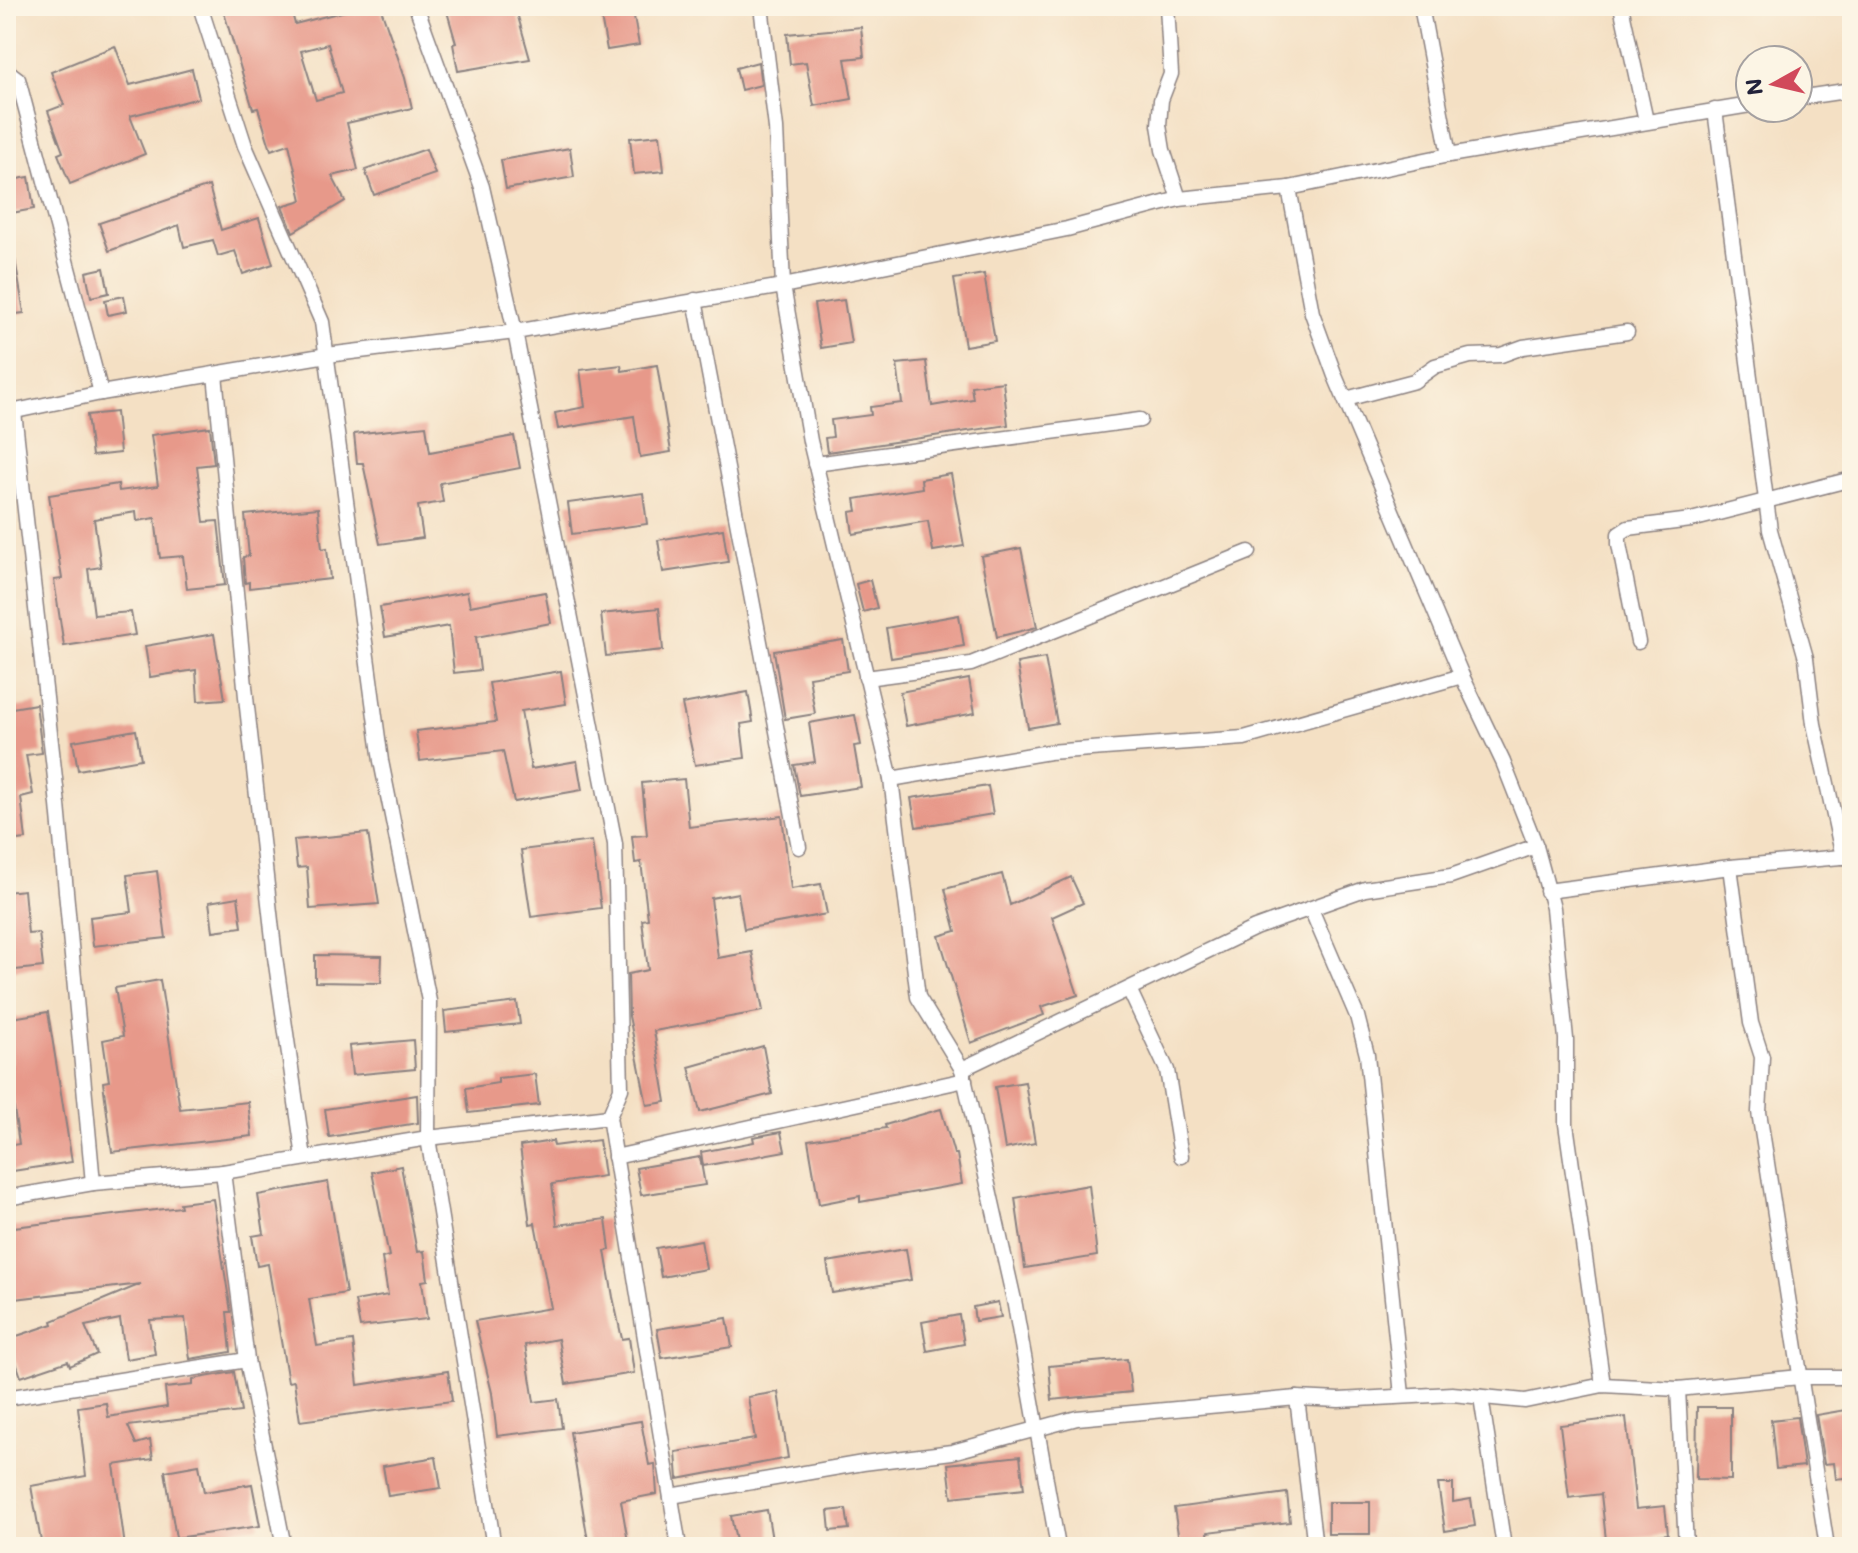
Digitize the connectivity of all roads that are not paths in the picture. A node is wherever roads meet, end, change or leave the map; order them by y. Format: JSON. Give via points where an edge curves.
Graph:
{"nodes":[{"id":1,"x":200,"y":6,"type":"edge"},
{"id":2,"x":416,"y":6,"type":"edge"},
{"id":3,"x":761,"y":6,"type":"edge"},
{"id":4,"x":1167,"y":6,"type":"edge"},
{"id":5,"x":1421,"y":6,"type":"edge"},
{"id":6,"x":1621,"y":6,"type":"edge"},
{"id":7,"x":6,"y":70,"type":"edge"},
{"id":8,"x":1852,"y":90,"type":"edge"},
{"id":9,"x":1814,"y":96,"type":"edge"},
{"id":10,"x":1734,"y":107,"type":"edge"},
{"id":11,"x":1715,"y":110,"type":"junction"},
{"id":12,"x":1646,"y":121,"type":"junction"},
{"id":13,"x":1449,"y":155,"type":"junction"},
{"id":14,"x":1289,"y":188,"type":"junction"},
{"id":15,"x":1179,"y":199,"type":"junction"},
{"id":16,"x":783,"y":286,"type":"junction"},
{"id":17,"x":695,"y":300,"type":"junction"},
{"id":18,"x":515,"y":332,"type":"junction"},
{"id":19,"x":1627,"y":332,"type":"dead end"},
{"id":20,"x":327,"y":355,"type":"junction"},
{"id":21,"x":215,"y":374,"type":"junction"},
{"id":22,"x":101,"y":393,"type":"junction"},
{"id":23,"x":1346,"y":399,"type":"junction"},
{"id":24,"x":10,"y":413,"type":"edge"},
{"id":25,"x":1140,"y":420,"type":"dead end"},
{"id":26,"x":815,"y":464,"type":"junction"},
{"id":27,"x":1852,"y":479,"type":"edge"},
{"id":28,"x":1767,"y":500,"type":"junction"},
{"id":29,"x":1249,"y":552,"type":"dead end"},
{"id":30,"x":1638,"y":642,"type":"dead end"},
{"id":31,"x":1462,"y":676,"type":"junction"},
{"id":32,"x":866,"y":678,"type":"junction"},
{"id":33,"x":891,"y":779,"type":"junction"},
{"id":34,"x":1536,"y":846,"type":"junction"},
{"id":35,"x":799,"y":847,"type":"dead end"},
{"id":36,"x":1848,"y":857,"type":"edge"},
{"id":37,"x":1730,"y":867,"type":"junction"},
{"id":38,"x":1547,"y":891,"type":"junction"},
{"id":39,"x":1311,"y":909,"type":"junction"},
{"id":40,"x":1129,"y":989,"type":"junction"},
{"id":41,"x":964,"y":1074,"type":"junction"},
{"id":42,"x":609,"y":1117,"type":"junction"},
{"id":43,"x":428,"y":1138,"type":"junction"},
{"id":44,"x":1181,"y":1156,"type":"dead end"},
{"id":45,"x":615,"y":1157,"type":"junction"},
{"id":46,"x":304,"y":1158,"type":"junction"},
{"id":47,"x":223,"y":1172,"type":"junction"},
{"id":48,"x":93,"y":1183,"type":"junction"},
{"id":49,"x":6,"y":1198,"type":"edge"},
{"id":50,"x":247,"y":1360,"type":"junction"},
{"id":51,"x":1800,"y":1377,"type":"junction"},
{"id":52,"x":1852,"y":1377,"type":"edge"},
{"id":53,"x":1603,"y":1385,"type":"junction"},
{"id":54,"x":1678,"y":1389,"type":"junction"},
{"id":55,"x":1402,"y":1395,"type":"junction"},
{"id":56,"x":1481,"y":1397,"type":"junction"},
{"id":57,"x":6,"y":1398,"type":"edge"},
{"id":58,"x":1297,"y":1398,"type":"junction"},
{"id":59,"x":1035,"y":1429,"type":"junction"},
{"id":60,"x":671,"y":1496,"type":"junction"},
{"id":61,"x":278,"y":1546,"type":"edge"},
{"id":62,"x":494,"y":1547,"type":"edge"},
{"id":63,"x":679,"y":1547,"type":"edge"},
{"id":64,"x":1058,"y":1547,"type":"edge"},
{"id":65,"x":1315,"y":1547,"type":"edge"},
{"id":66,"x":1504,"y":1547,"type":"edge"},
{"id":67,"x":1686,"y":1547,"type":"edge"},
{"id":68,"x":1827,"y":1547,"type":"edge"}],
"edges":[{"from":1,"to":20,"type":"street","via":[[245,146],[322,322]]},
{"from":2,"to":18,"type":"street","via":[[476,167]]},
{"from":3,"to":16,"type":"street","via":[[776,128]]},
{"from":4,"to":15,"type":"street","via":[[1171,74],[1159,125]]},
{"from":5,"to":13,"type":"street"},
{"from":6,"to":12,"type":"street"},
{"from":7,"to":22,"type":"street","via":[[18,79]]},
{"from":8,"to":9,"type":"street"},
{"from":10,"to":11,"type":"street"},
{"from":11,"to":12,"type":"street"},
{"from":11,"to":28,"type":"street"},
{"from":12,"to":13,"type":"street"},
{"from":13,"to":14,"type":"street"},
{"from":14,"to":15,"type":"street"},
{"from":14,"to":23,"type":"street","via":[[1312,313]]},
{"from":15,"to":16,"type":"street","via":[[1067,229]]},
{"from":16,"to":17,"type":"street"},
{"from":16,"to":26,"type":"street"},
{"from":17,"to":18,"type":"street"},
{"from":17,"to":35,"type":"street"},
{"from":18,"to":20,"type":"street"},
{"from":18,"to":42,"type":"street","via":[[615,844],[622,1074],[619,1101]]},
{"from":19,"to":23,"type":"street","via":[[1470,356],[1435,366],[1414,381]]},
{"from":20,"to":21,"type":"street"},
{"from":20,"to":43,"type":"street","via":[[381,761],[429,1001]]},
{"from":21,"to":22,"type":"street"},
{"from":21,"to":46,"type":"street","via":[[275,957]]},
{"from":22,"to":24,"type":"street"},
{"from":23,"to":31,"type":"street"},
{"from":24,"to":48,"type":"street","via":[[57,789]]},
{"from":25,"to":26,"type":"street"},
{"from":26,"to":32,"type":"street"},
{"from":27,"to":28,"type":"street"},
{"from":28,"to":30,"type":"street","via":[[1619,534]]},
{"from":28,"to":36,"type":"street"},
{"from":29,"to":32,"type":"street","via":[[971,664]]},
{"from":31,"to":33,"type":"street","via":[[1244,738],[1049,752]]},
{"from":31,"to":34,"type":"street"},
{"from":32,"to":33,"type":"street"},
{"from":33,"to":41,"type":"street","via":[[918,997]]},
{"from":34,"to":38,"type":"street"},
{"from":34,"to":39,"type":"street","via":[[1451,876],[1365,889]]},
{"from":36,"to":37,"type":"street"},
{"from":37,"to":38,"type":"street"},
{"from":37,"to":51,"type":"street","via":[[1751,1023],[1762,1057],[1759,1112]]},
{"from":38,"to":53,"type":"street","via":[[1566,1039],[1566,1124]]},
{"from":39,"to":40,"type":"street","via":[[1255,928]]},
{"from":39,"to":55,"type":"street","via":[[1357,1016],[1367,1055]]},
{"from":40,"to":41,"type":"street"},
{"from":40,"to":44,"type":"street","via":[[1167,1070]]},
{"from":41,"to":45,"type":"street"},
{"from":41,"to":59,"type":"street","via":[[1014,1300]]},
{"from":42,"to":43,"type":"street"},
{"from":42,"to":45,"type":"street"},
{"from":43,"to":46,"type":"street"},
{"from":43,"to":62,"type":"street"},
{"from":45,"to":60,"type":"street"},
{"from":46,"to":47,"type":"street"},
{"from":47,"to":48,"type":"street"},
{"from":47,"to":50,"type":"street"},
{"from":48,"to":49,"type":"street"},
{"from":50,"to":57,"type":"street"},
{"from":50,"to":61,"type":"street"},
{"from":51,"to":52,"type":"street"},
{"from":51,"to":54,"type":"street"},
{"from":51,"to":68,"type":"street"},
{"from":53,"to":54,"type":"street"},
{"from":53,"to":56,"type":"street","via":[[1525,1401]]},
{"from":54,"to":67,"type":"street"},
{"from":55,"to":56,"type":"street"},
{"from":55,"to":58,"type":"street"},
{"from":56,"to":66,"type":"street"},
{"from":58,"to":59,"type":"street","via":[[1077,1418]]},
{"from":58,"to":65,"type":"street"},
{"from":59,"to":60,"type":"street","via":[[952,1452]]},
{"from":59,"to":64,"type":"street"},
{"from":60,"to":63,"type":"street"}]}
